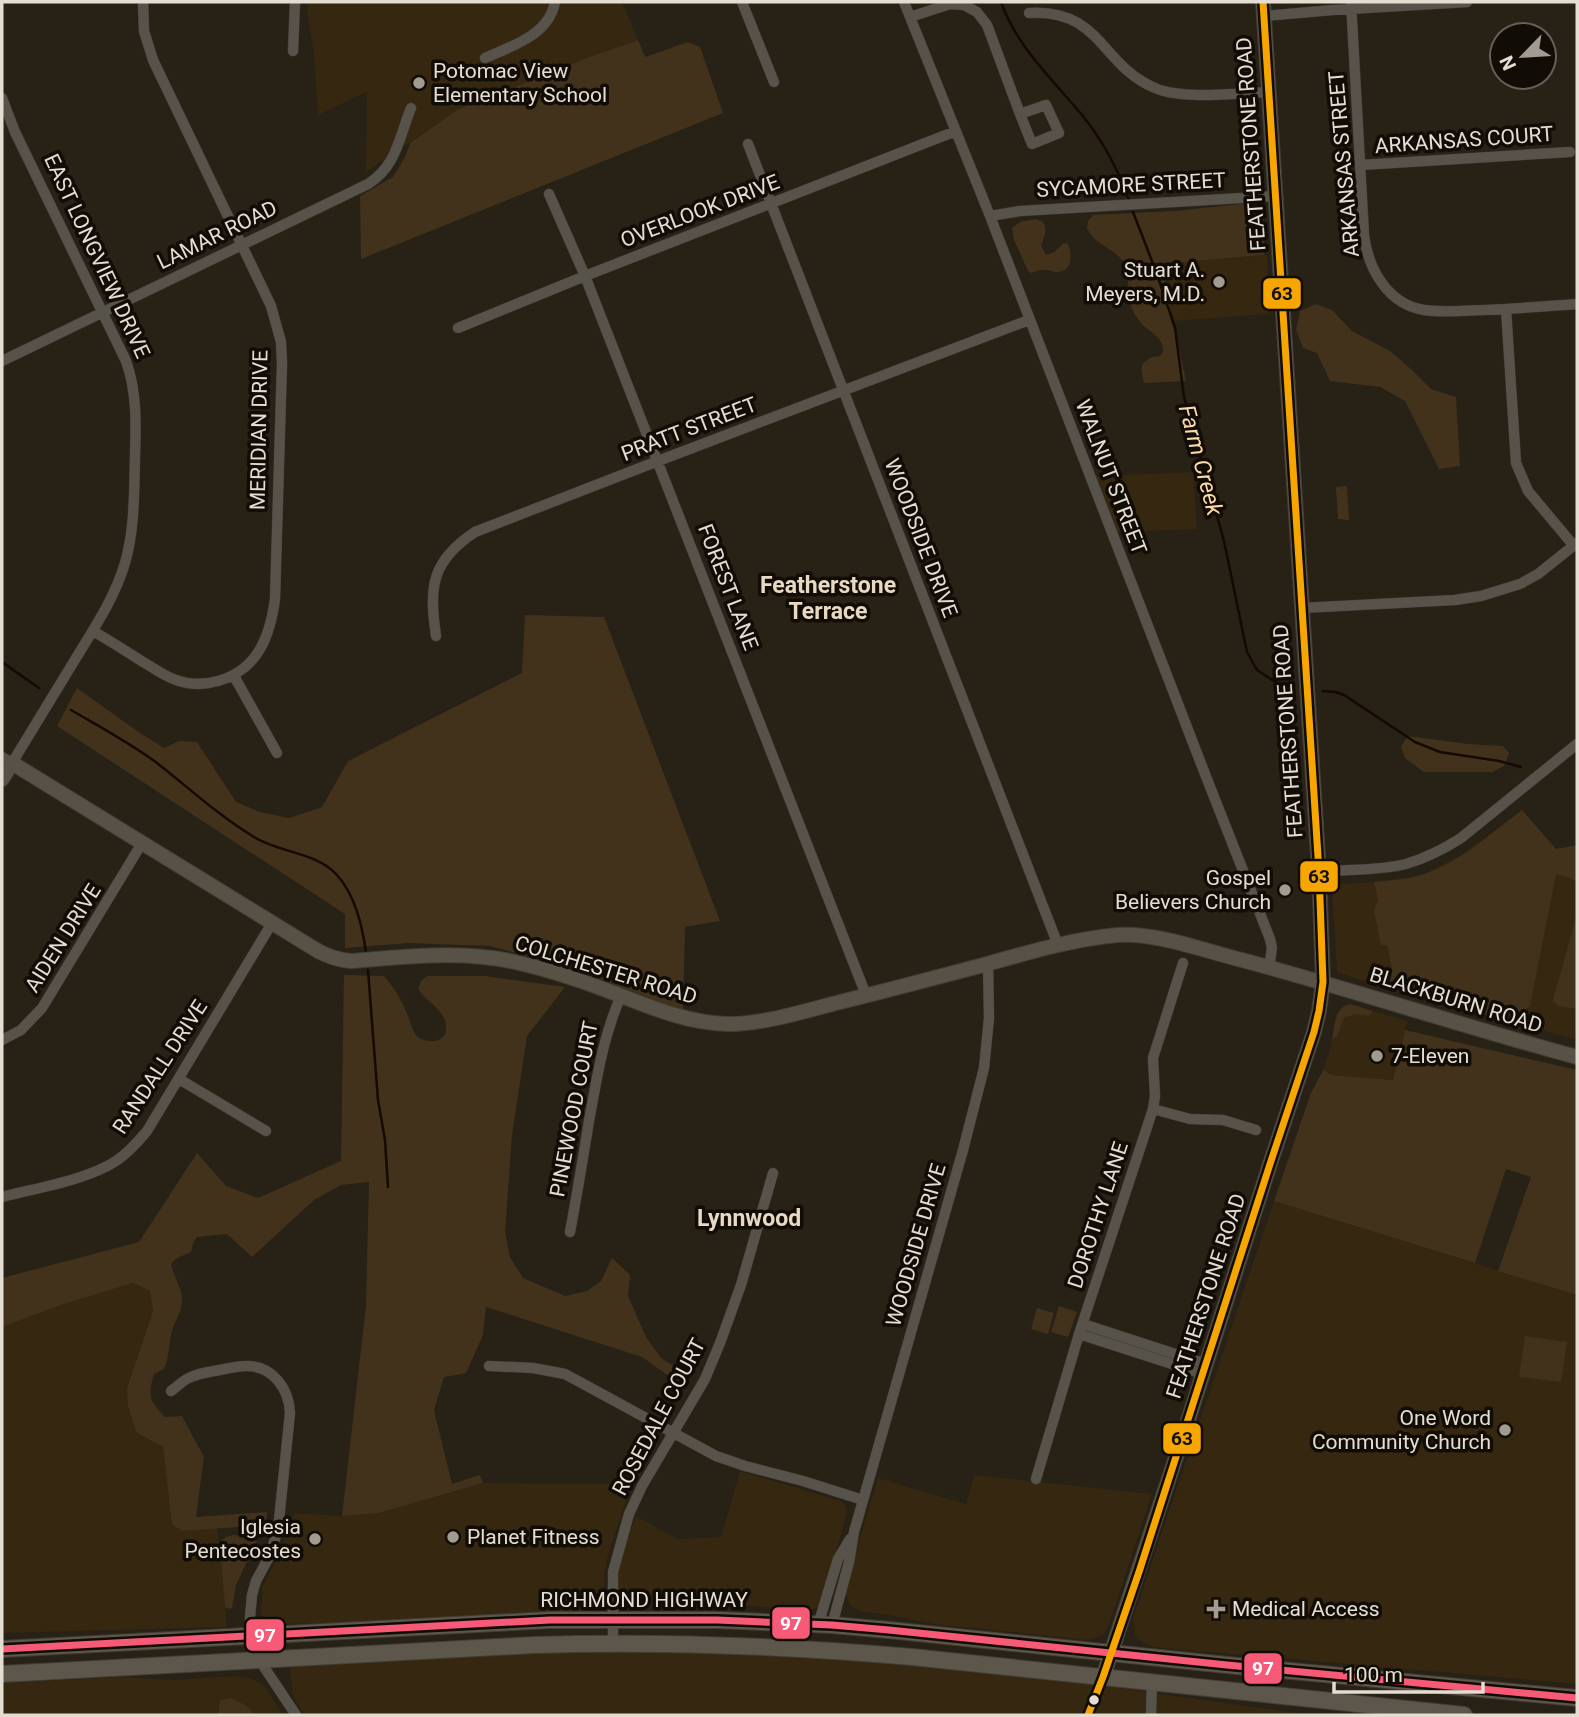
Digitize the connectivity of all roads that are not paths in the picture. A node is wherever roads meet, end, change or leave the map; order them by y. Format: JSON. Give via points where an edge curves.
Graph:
{"nodes":[{"id":1,"x":143,"y":2,"type":"edge"},
{"id":2,"x":295,"y":2,"type":"edge"},
{"id":3,"x":555,"y":2,"type":"edge"},
{"id":4,"x":742,"y":2,"type":"edge"},
{"id":5,"x":904,"y":2,"type":"edge"},
{"id":6,"x":1467,"y":2,"type":"edge"},
{"id":7,"x":1352,"y":5,"type":"edge"},
{"id":8,"x":1263,"y":9,"type":"edge"},
{"id":9,"x":1029,"y":13,"type":"dead end"},
{"id":10,"x":910,"y":17,"type":"junction"},
{"id":11,"x":293,"y":51,"type":"dead end"},
{"id":12,"x":485,"y":58,"type":"dead end"},
{"id":13,"x":774,"y":82,"type":"dead end"},
{"id":14,"x":1268,"y":92,"type":"junction"},
{"id":15,"x":2,"y":99,"type":"edge"},
{"id":16,"x":411,"y":108,"type":"dead end"},
{"id":17,"x":1020,"y":114,"type":"dead end"},
{"id":18,"x":956,"y":131,"type":"junction"},
{"id":19,"x":748,"y":145,"type":"dead end"},
{"id":20,"x":1570,"y":152,"type":"dead end"},
{"id":21,"x":1361,"y":165,"type":"junction"},
{"id":22,"x":550,"y":194,"type":"dead end"},
{"id":23,"x":1275,"y":197,"type":"junction"},
{"id":24,"x":771,"y":204,"type":"junction"},
{"id":25,"x":990,"y":216,"type":"junction"},
{"id":26,"x":241,"y":244,"type":"junction"},
{"id":27,"x":585,"y":276,"type":"junction"},
{"id":28,"x":1577,"y":304,"type":"edge"},
{"id":29,"x":1506,"y":309,"type":"junction"},
{"id":30,"x":102,"y":312,"type":"junction"},
{"id":31,"x":1029,"y":320,"type":"junction"},
{"id":32,"x":458,"y":328,"type":"dead end"},
{"id":33,"x":2,"y":361,"type":"edge"},
{"id":34,"x":843,"y":390,"type":"junction"},
{"id":35,"x":658,"y":461,"type":"junction"},
{"id":36,"x":1576,"y":544,"type":"edge"},
{"id":37,"x":1302,"y":608,"type":"junction"},
{"id":38,"x":93,"y":631,"type":"junction"},
{"id":39,"x":436,"y":636,"type":"dead end"},
{"id":40,"x":234,"y":676,"type":"junction"},
{"id":41,"x":1577,"y":744,"type":"edge"},
{"id":42,"x":277,"y":753,"type":"dead end"},
{"id":43,"x":7,"y":760,"type":"edge"},
{"id":44,"x":2,"y":779,"type":"edge"},
{"id":45,"x":142,"y":843,"type":"junction"},
{"id":46,"x":1319,"y":872,"type":"junction"},
{"id":47,"x":272,"y":923,"type":"junction"},
{"id":48,"x":1058,"y":945,"type":"junction"},
{"id":49,"x":1183,"y":963,"type":"dead end"},
{"id":50,"x":988,"y":964,"type":"junction"},
{"id":51,"x":1269,"y":968,"type":"junction"},
{"id":52,"x":1323,"y":982,"type":"junction"},
{"id":53,"x":866,"y":995,"type":"junction"},
{"id":54,"x":621,"y":996,"type":"junction"},
{"id":55,"x":2,"y":1040,"type":"edge"},
{"id":56,"x":1577,"y":1057,"type":"edge"},
{"id":57,"x":179,"y":1079,"type":"junction"},
{"id":58,"x":1153,"y":1109,"type":"junction"},
{"id":59,"x":1256,"y":1130,"type":"dead end"},
{"id":60,"x":266,"y":1131,"type":"dead end"},
{"id":61,"x":773,"y":1173,"type":"dead end"},
{"id":62,"x":2,"y":1197,"type":"edge"},
{"id":63,"x":570,"y":1232,"type":"dead end"},
{"id":64,"x":1081,"y":1329,"type":"junction"},
{"id":65,"x":489,"y":1366,"type":"dead end"},
{"id":66,"x":1204,"y":1369,"type":"junction"},
{"id":67,"x":171,"y":1391,"type":"dead end"},
{"id":68,"x":675,"y":1432,"type":"junction"},
{"id":69,"x":1036,"y":1479,"type":"dead end"},
{"id":70,"x":863,"y":1500,"type":"junction"},
{"id":71,"x":613,"y":1619,"type":"junction"},
{"id":72,"x":825,"y":1625,"type":"junction"},
{"id":73,"x":251,"y":1636,"type":"junction"},
{"id":74,"x":613,"y":1643,"type":"junction"},
{"id":75,"x":770,"y":1646,"type":"junction"},
{"id":76,"x":2,"y":1649,"type":"edge"},
{"id":77,"x":1111,"y":1654,"type":"junction"},
{"id":78,"x":260,"y":1661,"type":"junction"},
{"id":79,"x":2,"y":1674,"type":"edge"},
{"id":80,"x":1103,"y":1677,"type":"junction"},
{"id":81,"x":1152,"y":1682,"type":"junction"},
{"id":82,"x":1401,"y":1682,"type":"junction"},
{"id":83,"x":1577,"y":1698,"type":"edge"},
{"id":84,"x":1337,"y":1702,"type":"junction"},
{"id":85,"x":296,"y":1715,"type":"edge"},
{"id":86,"x":1088,"y":1715,"type":"edge"},
{"id":87,"x":1151,"y":1715,"type":"edge"},
{"id":88,"x":1464,"y":1715,"type":"edge"}],
"edges":[{"from":1,"to":26,"type":"street","name":"MERIDIAN DRIVE","via":[[144,31],[153,60]]},
{"from":2,"to":11,"type":"street"},
{"from":3,"to":12,"type":"street","via":[[551,15],[533,35]]},
{"from":4,"to":13,"type":"street"},
{"from":5,"to":10,"type":"street","name":"WALNUT STREET"},
{"from":6,"to":7,"type":"street"},
{"from":7,"to":8,"type":"street"},
{"from":7,"to":21,"type":"street","name":"ARKANSAS STREET"},
{"from":8,"to":14,"type":"street","name":"FEATHERSTONE ROAD"},
{"from":9,"to":14,"type":"street","via":[[1060,15],[1083,25],[1135,77],[1161,91],[1181,95]]},
{"from":10,"to":17,"type":"street","via":[[950,4],[976,12],[987,25]]},
{"from":10,"to":18,"type":"street","name":"WALNUT STREET"},
{"from":14,"to":23,"type":"street","name":"FEATHERSTONE ROAD"},
{"from":15,"to":30,"type":"street","name":"EAST LONGVIEW DRIVE"},
{"from":16,"to":26,"type":"street","name":"LAMAR ROAD","via":[[391,161],[378,177]]},
{"from":18,"to":24,"type":"street","name":"OVERLOOK DRIVE"},
{"from":18,"to":25,"type":"street","name":"WALNUT STREET"},
{"from":19,"to":24,"type":"street","name":"WOODSIDE DRIVE"},
{"from":20,"to":21,"type":"street","name":"ARKANSAS COURT"},
{"from":21,"to":29,"type":"street","name":"ARKANSAS STREET","via":[[1367,251],[1386,289],[1427,311]]},
{"from":22,"to":27,"type":"street","name":"FOREST LANE"},
{"from":23,"to":25,"type":"street","name":"SYCAMORE STREET"},
{"from":23,"to":37,"type":"street","name":"FEATHERSTONE ROAD"},
{"from":24,"to":27,"type":"street","name":"OVERLOOK DRIVE"},
{"from":24,"to":34,"type":"street","name":"WOODSIDE DRIVE"},
{"from":25,"to":31,"type":"street","name":"WALNUT STREET"},
{"from":26,"to":30,"type":"street","name":"LAMAR ROAD"},
{"from":26,"to":40,"type":"street","name":"MERIDIAN DRIVE","via":[[274,315],[282,363],[273,616],[260,650]]},
{"from":27,"to":32,"type":"street","name":"OVERLOOK DRIVE"},
{"from":27,"to":35,"type":"street","name":"FOREST LANE"},
{"from":28,"to":29,"type":"street","name":"ARKANSAS STREET"},
{"from":29,"to":36,"type":"street","via":[[1516,463],[1528,491]]},
{"from":30,"to":33,"type":"street","name":"LAMAR ROAD"},
{"from":30,"to":38,"type":"street","name":"EAST LONGVIEW DRIVE","via":[[126,361],[134,392],[133,524],[125,564]]},
{"from":31,"to":34,"type":"street","name":"PRATT STREET"},
{"from":31,"to":51,"type":"street","name":"WALNUT STREET","via":[[1270,939]]},
{"from":34,"to":35,"type":"street","name":"PRATT STREET"},
{"from":34,"to":48,"type":"street","name":"WOODSIDE DRIVE"},
{"from":35,"to":39,"type":"street","name":"PRATT STREET","via":[[463,540],[444,561],[433,587]]},
{"from":35,"to":53,"type":"street","name":"FOREST LANE"},
{"from":36,"to":37,"type":"street","via":[[1520,584],[1481,596]]},
{"from":37,"to":46,"type":"street","name":"FEATHERSTONE ROAD"},
{"from":38,"to":40,"type":"street","via":[[167,677],[202,684]]},
{"from":38,"to":43,"type":"street","name":"EAST LONGVIEW DRIVE"},
{"from":40,"to":42,"type":"street"},
{"from":41,"to":46,"type":"street","via":[[1444,849],[1402,865]]},
{"from":43,"to":44,"type":"street","name":"EAST LONGVIEW DRIVE"},
{"from":43,"to":45,"type":"street","name":"COLCHESTER ROAD"},
{"from":45,"to":47,"type":"street","name":"COLCHESTER ROAD"},
{"from":45,"to":55,"type":"street","name":"AIDEN DRIVE","via":[[42,1009],[21,1030]]},
{"from":46,"to":52,"type":"street","name":"FEATHERSTONE ROAD"},
{"from":47,"to":54,"type":"street","name":"COLCHESTER ROAD","via":[[341,960],[486,956]]},
{"from":47,"to":57,"type":"street","name":"RANDALL DRIVE"},
{"from":48,"to":50,"type":"street","name":"COLCHESTER ROAD"},
{"from":48,"to":51,"type":"street","name":"COLCHESTER ROAD","via":[[1137,935]]},
{"from":49,"to":58,"type":"street","name":"DOROTHY LANE","via":[[1153,1058]]},
{"from":50,"to":53,"type":"street","name":"COLCHESTER ROAD"},
{"from":50,"to":70,"type":"street","name":"WOODSIDE DRIVE","via":[[984,1068]]},
{"from":51,"to":52,"type":"street","name":"COLCHESTER ROAD"},
{"from":52,"to":56,"type":"street","name":"BLACKBURN ROAD"},
{"from":52,"to":66,"type":"street","name":"FEATHERSTONE ROAD","via":[[1311,1042]]},
{"from":53,"to":54,"type":"street","name":"COLCHESTER ROAD","via":[[730,1024],[689,1020]]},
{"from":54,"to":63,"type":"street","name":"PINEWOOD COURT","via":[[597,1073]]},
{"from":57,"to":60,"type":"street"},
{"from":57,"to":62,"type":"street","name":"RANDALL DRIVE","via":[[147,1131],[114,1162],[88,1175]]},
{"from":58,"to":59,"type":"street"},
{"from":58,"to":64,"type":"street","name":"DOROTHY LANE"},
{"from":61,"to":68,"type":"street","name":"ROSEDALE COURT","via":[[720,1343]]},
{"from":64,"to":66,"type":"street"},
{"from":64,"to":69,"type":"street","name":"DOROTHY LANE"},
{"from":65,"to":68,"type":"street","via":[[565,1374]]},
{"from":66,"to":77,"type":"street","name":"FEATHERSTONE ROAD"},
{"from":67,"to":73,"type":"street","via":[[192,1376],[249,1366],[274,1376],[290,1404],[279,1520],[252,1595]]},
{"from":68,"to":70,"type":"street","via":[[731,1461]]},
{"from":68,"to":71,"type":"street","name":"ROSEDALE COURT","via":[[629,1514],[613,1572]]},
{"from":70,"to":72,"type":"street","name":"WOODSIDE DRIVE","via":[[849,1562]]},
{"from":71,"to":72,"type":"main road","name":"RICHMOND HIGHWAY"},
{"from":71,"to":73,"type":"main road","name":"RICHMOND HIGHWAY"},
{"from":71,"to":74,"type":"street","name":"ROSEDALE COURT"},
{"from":72,"to":75,"type":"main road","via":[[814,1636]]},
{"from":72,"to":77,"type":"main road","name":"RICHMOND HIGHWAY"},
{"from":73,"to":76,"type":"main road","name":"RICHMOND HIGHWAY"},
{"from":73,"to":78,"type":"street"},
{"from":74,"to":75,"type":"main road","name":"RICHMOND HIGHWAY"},
{"from":74,"to":78,"type":"main road","name":"RICHMOND HIGHWAY"},
{"from":75,"to":80,"type":"main road","name":"RICHMOND HIGHWAY"},
{"from":77,"to":80,"type":"street","name":"FEATHERSTONE ROAD"},
{"from":77,"to":82,"type":"main road","name":"RICHMOND HIGHWAY"},
{"from":78,"to":79,"type":"main road","name":"RICHMOND HIGHWAY"},
{"from":78,"to":85,"type":"street"},
{"from":80,"to":81,"type":"main road","name":"RICHMOND HIGHWAY"},
{"from":80,"to":86,"type":"street","name":"FEATHERSTONE ROAD"},
{"from":81,"to":84,"type":"main road","name":"RICHMOND HIGHWAY"},
{"from":81,"to":87,"type":"street"},
{"from":82,"to":83,"type":"main road","name":"RICHMOND HIGHWAY"},
{"from":82,"to":84,"type":"main road","via":[[1387,1694]]},
{"from":84,"to":88,"type":"main road","name":"RICHMOND HIGHWAY"}]}
